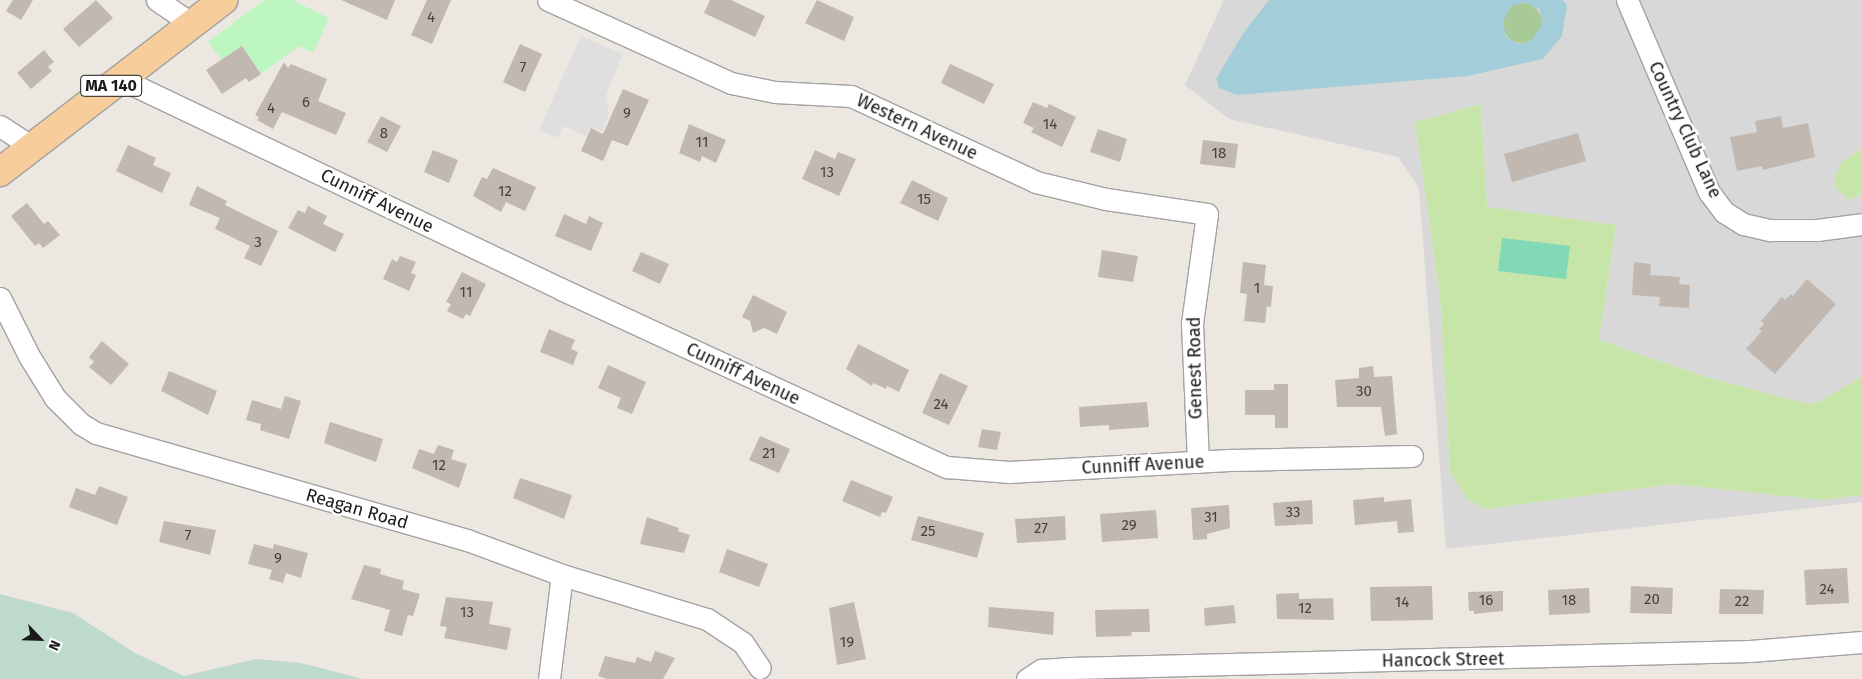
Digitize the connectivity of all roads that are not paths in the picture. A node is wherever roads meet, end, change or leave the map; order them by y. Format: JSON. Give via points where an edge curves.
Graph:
{"nodes":[{"id":1,"x":157,"y":0,"type":"edge"},
{"id":2,"x":223,"y":0,"type":"edge"},
{"id":3,"x":548,"y":0,"type":"edge"},
{"id":4,"x":1627,"y":0,"type":"edge"},
{"id":5,"x":192,"y":24,"type":"junction"},
{"id":6,"x":121,"y":79,"type":"junction"},
{"id":7,"x":0,"y":126,"type":"edge"},
{"id":8,"x":32,"y":147,"type":"junction"},
{"id":9,"x":0,"y":172,"type":"edge"},
{"id":10,"x":1207,"y":214,"type":"joint"},
{"id":11,"x":1862,"y":224,"type":"edge"},
{"id":12,"x":0,"y":298,"type":"edge"},
{"id":13,"x":1412,"y":456,"type":"dead end"},
{"id":14,"x":1198,"y":462,"type":"junction"},
{"id":15,"x":562,"y":575,"type":"junction"},
{"id":16,"x":1862,"y":642,"type":"edge"},
{"id":17,"x":760,"y":668,"type":"dead end"},
{"id":18,"x":549,"y":679,"type":"edge"},
{"id":19,"x":1027,"y":679,"type":"edge"}],
"edges":[{"from":1,"to":5,"type":"street"},
{"from":2,"to":5,"type":"main road","number":"MA 140"},
{"from":3,"to":10,"type":"street","name":"Western Avenue","via":[[731,83],[775,92],[851,96],[1036,182],[1106,199]]},
{"from":4,"to":11,"type":"street","name":"Country Club Lane","via":[[1709,192],[1724,212],[1744,224],[1770,230],[1817,230]]},
{"from":5,"to":6,"type":"main road","number":"MA 140"},
{"from":6,"to":8,"type":"main road","number":"MA 140"},
{"from":6,"to":14,"type":"street","name":"Cunniff Avenue","via":[[935,464],[974,471],[1010,472]]},
{"from":7,"to":8,"type":"street"},
{"from":8,"to":9,"type":"main road","number":"MA 140"},
{"from":10,"to":14,"type":"street","name":"Genest Road","via":[[1192,324]]},
{"from":12,"to":15,"type":"street","name":"Reagan Road","via":[[29,356],[55,398],[81,424],[96,433],[467,540]]},
{"from":13,"to":14,"type":"street","name":"Cunniff Avenue"},
{"from":15,"to":17,"type":"street","name":"Reagan Road","via":[[707,619],[743,643]]},
{"from":15,"to":18,"type":"street"},
{"from":16,"to":19,"type":"street","name":"Hancock Street","via":[[1750,651],[1070,668],[1041,670]]}]}
